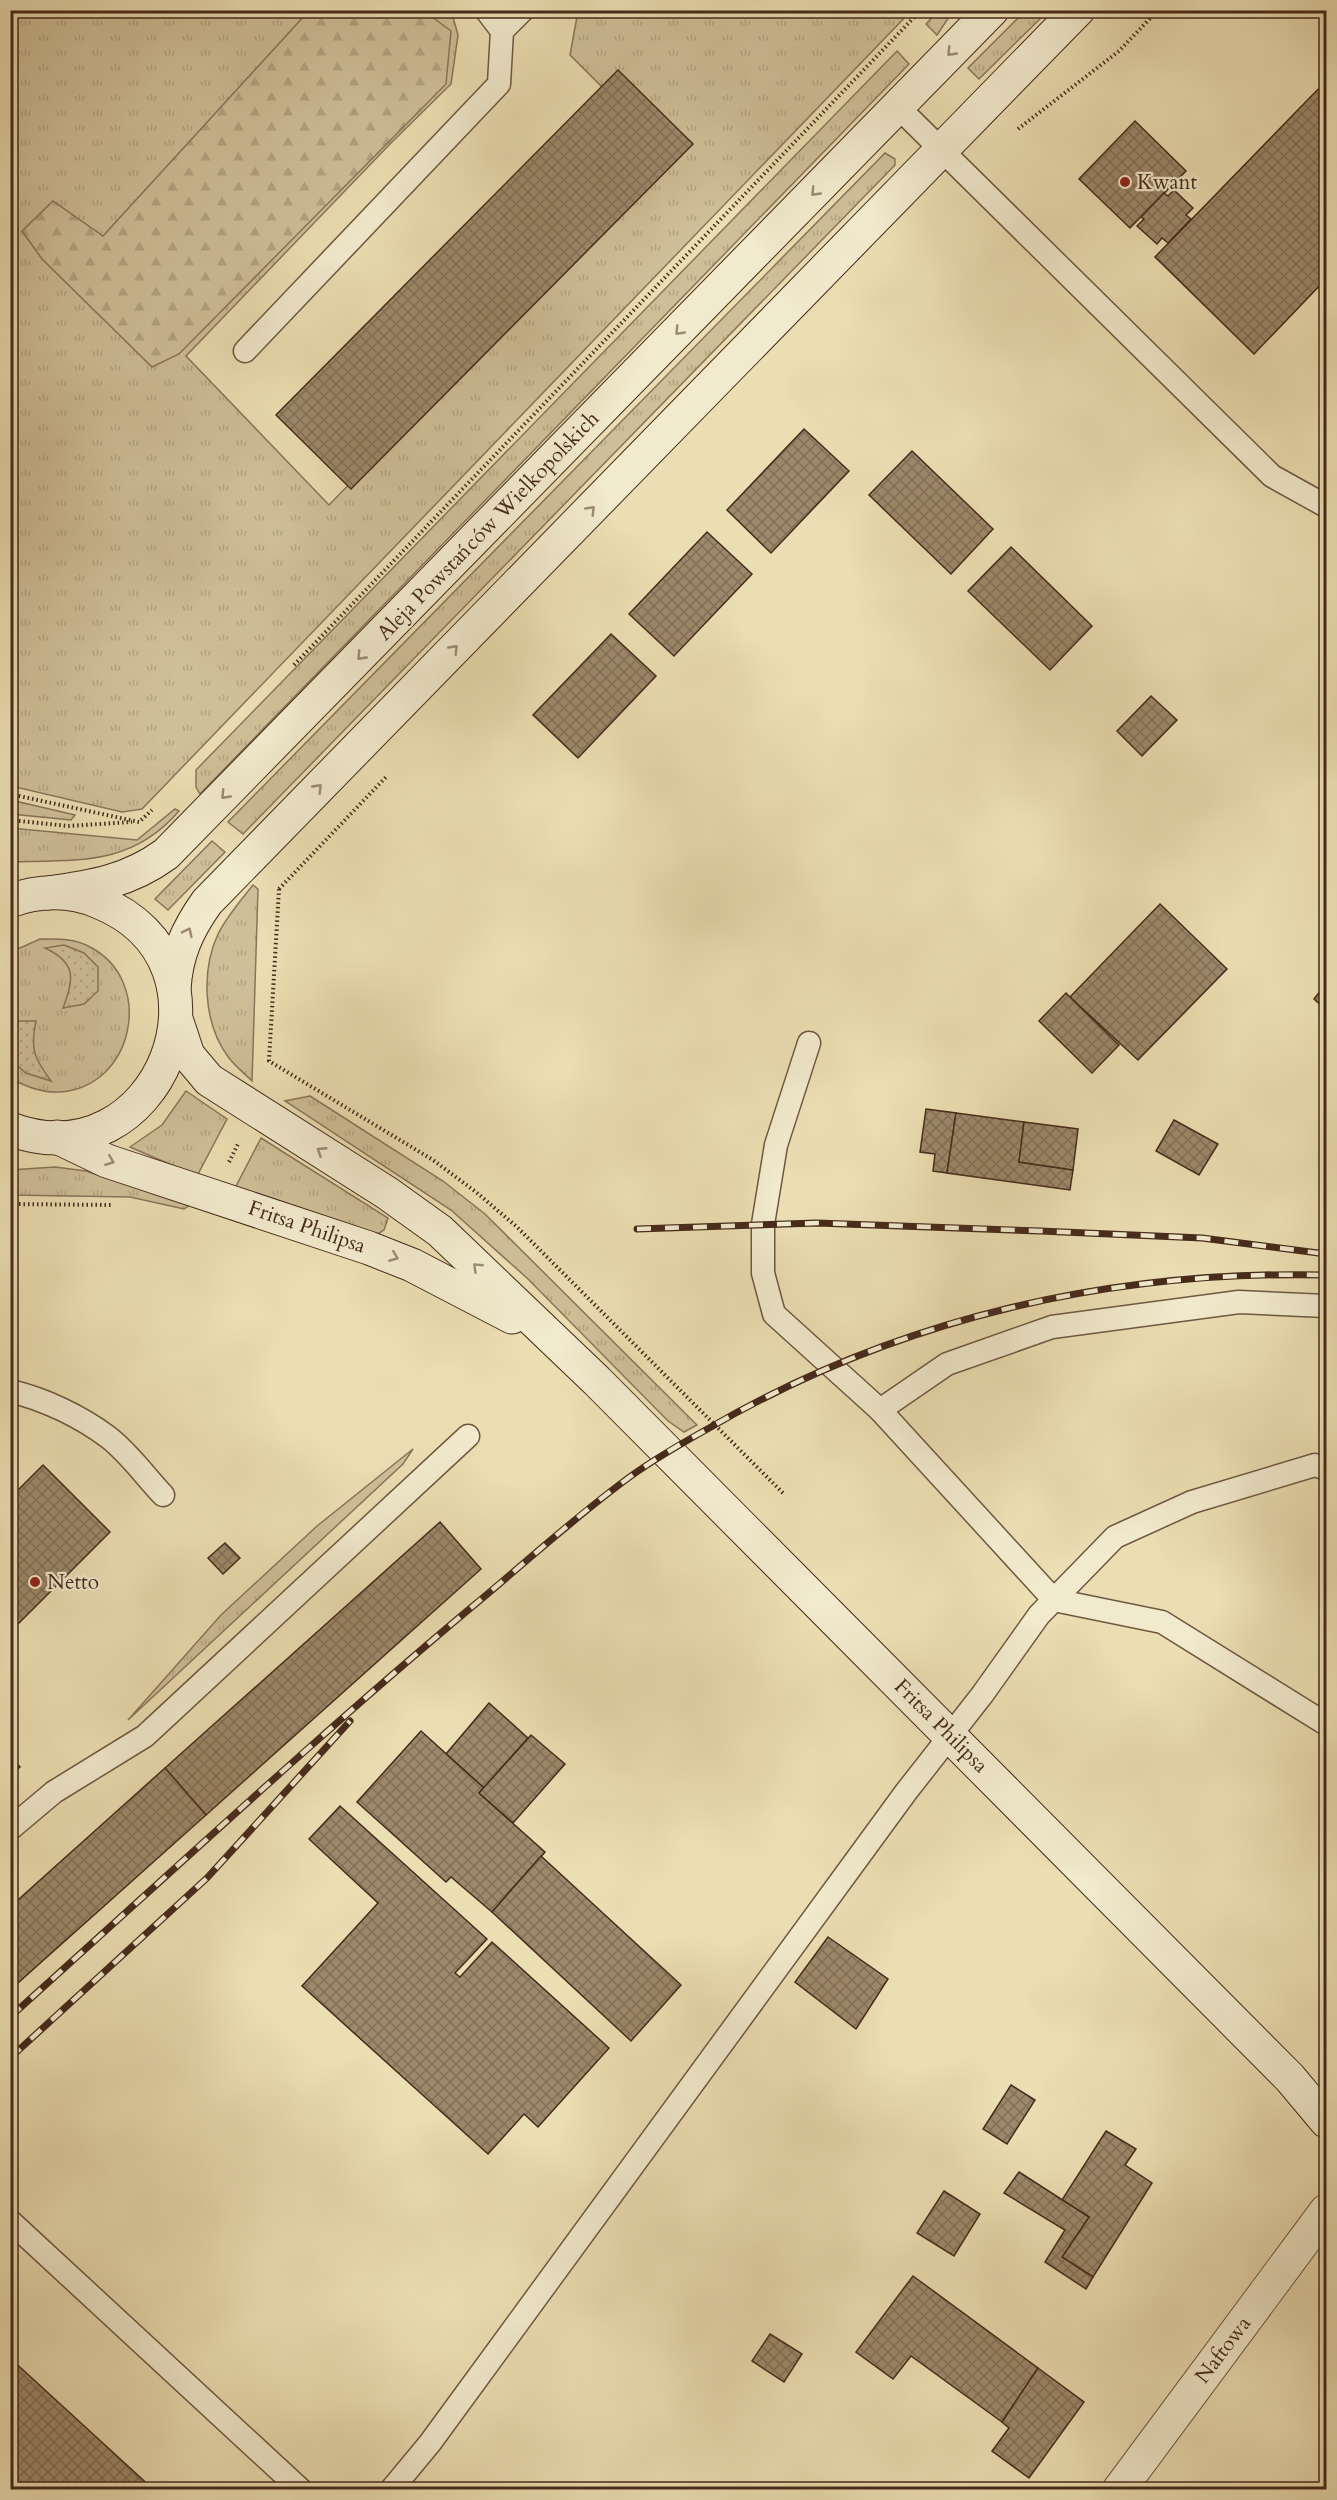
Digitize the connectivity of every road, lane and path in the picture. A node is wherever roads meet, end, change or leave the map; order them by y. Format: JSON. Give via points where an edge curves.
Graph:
{"nodes":[{"id":1,"x":486,"y":10,"type":"edge"},
{"id":2,"x":523,"y":10,"type":"edge"},
{"id":3,"x":921,"y":10,"type":"edge"},
{"id":4,"x":992,"y":10,"type":"edge"},
{"id":5,"x":1078,"y":10,"type":"edge"},
{"id":6,"x":1158,"y":10,"type":"edge"},
{"id":7,"x":502,"y":31,"type":"junction"},
{"id":8,"x":898,"y":107,"type":"junction"},
{"id":9,"x":1012,"y":134,"type":"dead end"},
{"id":10,"x":942,"y":150,"type":"junction"},
{"id":11,"x":245,"y":351,"type":"dead end"},
{"id":12,"x":1326,"y":506,"type":"edge"},
{"id":13,"x":290,"y":669,"type":"dead end"},
{"id":14,"x":394,"y":769,"type":"dead end"},
{"id":15,"x":10,"y":794,"type":"edge"},
{"id":16,"x":153,"y":809,"type":"dead end"},
{"id":17,"x":10,"y":820,"type":"edge"},
{"id":18,"x":139,"y":822,"type":"junction"},
{"id":19,"x":248,"y":859,"type":"junction"},
{"id":20,"x":279,"y":889,"type":"junction"},
{"id":21,"x":48,"y":893,"type":"junction"},
{"id":22,"x":12,"y":899,"type":"edge"},
{"id":23,"x":175,"y":1004,"type":"junction"},
{"id":24,"x":809,"y":1043,"type":"dead end"},
{"id":25,"x":29,"y":1135,"type":"edge"},
{"id":26,"x":1326,"y":1306,"type":"edge"},
{"id":27,"x":549,"y":1338,"type":"junction"},
{"id":28,"x":10,"y":1391,"type":"edge"},
{"id":29,"x":880,"y":1410,"type":"junction"},
{"id":30,"x":468,"y":1436,"type":"dead end"},
{"id":31,"x":1326,"y":1468,"type":"edge"},
{"id":32,"x":783,"y":1493,"type":"dead end"},
{"id":33,"x":163,"y":1495,"type":"dead end"},
{"id":34,"x":1054,"y":1600,"type":"junction"},
{"id":35,"x":1326,"y":1724,"type":"edge"},
{"id":36,"x":949,"y":1735,"type":"junction"},
{"id":37,"x":10,"y":1829,"type":"edge"},
{"id":38,"x":1326,"y":2121,"type":"edge"},
{"id":39,"x":1326,"y":2211,"type":"edge"},
{"id":40,"x":10,"y":2220,"type":"edge"},
{"id":41,"x":302,"y":2490,"type":"edge"},
{"id":42,"x":392,"y":2490,"type":"edge"},
{"id":43,"x":1119,"y":2490,"type":"edge"}],
"edges":[{"from":1,"to":7,"type":"lane"},
{"from":2,"to":7,"type":"lane"},
{"from":3,"to":13,"type":"path"},
{"from":4,"to":8,"type":"main road","name":"Aleja Powstańców Wielkopolskich","one_way":true},
{"from":5,"to":10,"type":"main road"},
{"from":6,"to":9,"type":"path","via":[[1119,51]]},
{"from":7,"to":11,"type":"lane","via":[[499,84]]},
{"from":8,"to":10,"type":"lane"},
{"from":8,"to":21,"type":"main road","name":"Aleja Powstańców Wielkopolskich","one_way":true,"via":[[166,854],[118,881]]},
{"from":10,"to":12,"type":"lane","via":[[1272,476]]},
{"from":19,"to":10,"type":"main road","one_way":true},
{"from":14,"to":20,"type":"path"},
{"from":15,"to":18,"type":"path"},
{"from":16,"to":18,"type":"path"},
{"from":17,"to":18,"type":"path","via":[[68,826]]},
{"from":19,"to":20,"type":"path"},
{"from":23,"to":19,"type":"main road","one_way":true,"via":[[178,955],[193,921]]},
{"from":20,"to":32,"type":"path","via":[[269,1061],[433,1160],[476,1192],[517,1227]]},
{"from":21,"to":22,"type":"main road"},
{"from":21,"to":23,"type":"main road","name":"Fritsa Philipsa","via":[[91,898],[129,918],[157,949]]},
{"from":23,"to":25,"type":"main road","via":[[170,1055],[140,1102],[110,1124],[75,1135]]},
{"from":27,"to":23,"type":"main road","name":"Fritsa Philipsa","one_way":true,"via":[[440,1231],[208,1080],[188,1055]]},
{"from":24,"to":29,"type":"lane","via":[[776,1145],[764,1224],[764,1273],[774,1314]]},
{"from":25,"to":27,"type":"main road","name":"Fritsa Philipsa","one_way":true,"via":[[340,1237],[412,1265]]},
{"from":26,"to":29,"type":"lane","via":[[1239,1302],[1052,1327],[947,1364]]},
{"from":27,"to":36,"type":"main road","name":"Fritsa Philipsa","via":[[597,1381]]},
{"from":28,"to":33,"type":"lane","via":[[76,1417],[109,1438]]},
{"from":29,"to":34,"type":"lane"},
{"from":30,"to":37,"type":"lane","via":[[145,1736],[54,1792]]},
{"from":31,"to":34,"type":"lane","via":[[1315,1465],[1192,1502],[1115,1537]]},
{"from":34,"to":35,"type":"lane","via":[[1162,1622]]},
{"from":34,"to":36,"type":"lane"},
{"from":36,"to":38,"type":"main road","name":"Fritsa Philipsa","via":[[1290,2078]]},
{"from":36,"to":42,"type":"lane"},
{"from":39,"to":43,"type":"main road","name":"Naftowa"},
{"from":40,"to":41,"type":"lane"}]}
